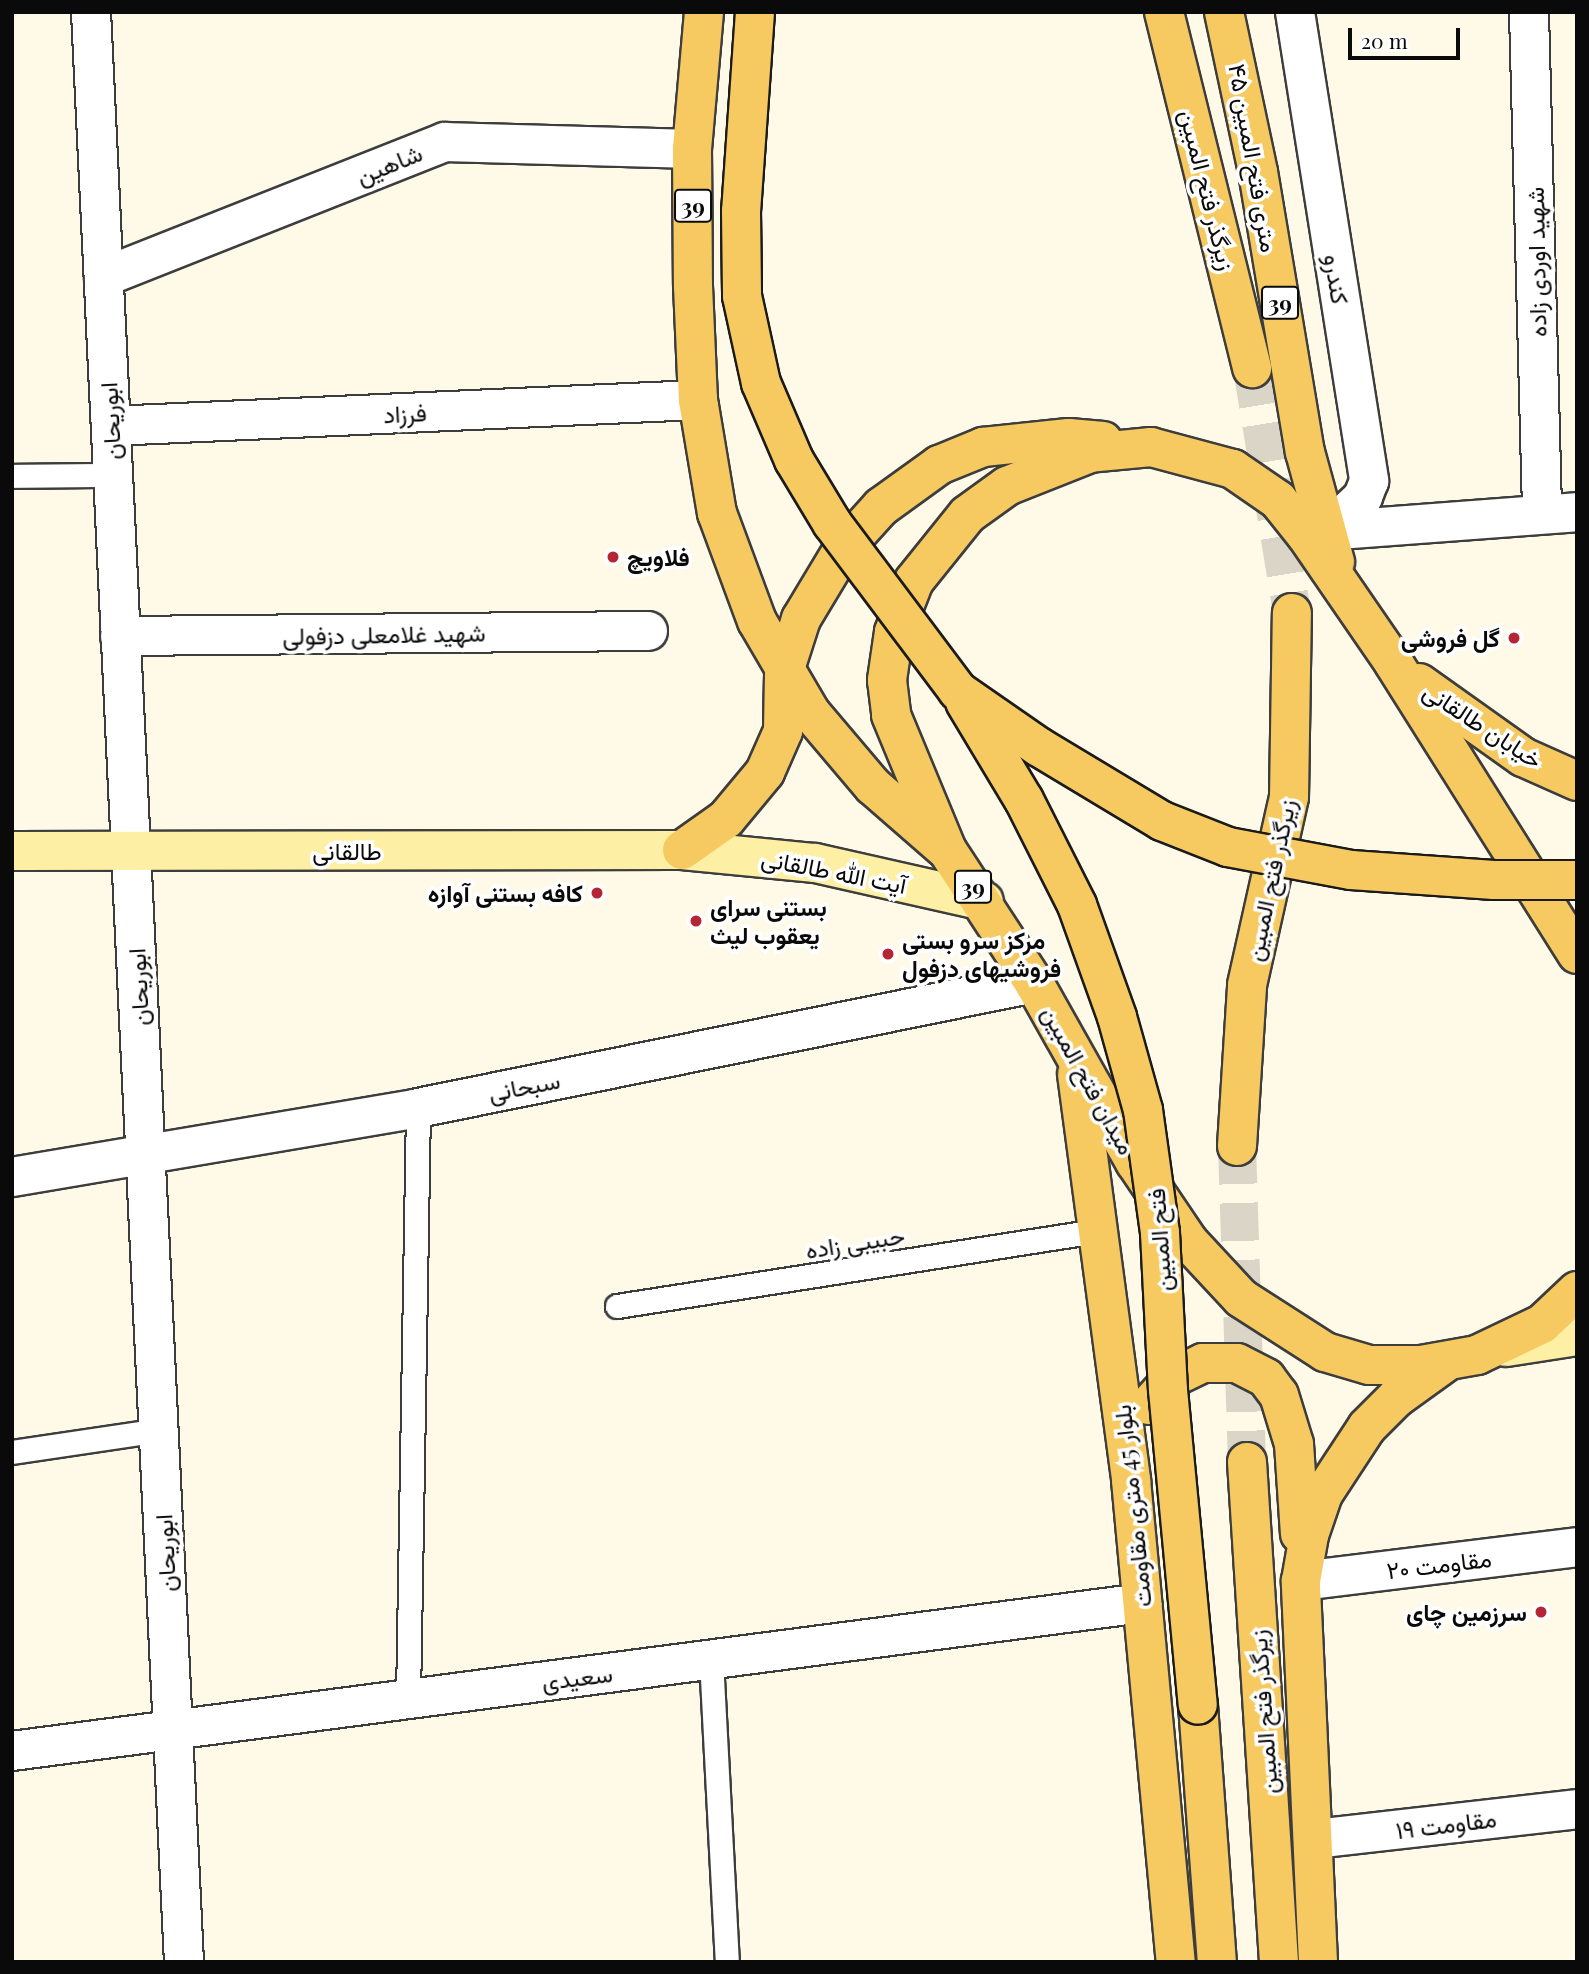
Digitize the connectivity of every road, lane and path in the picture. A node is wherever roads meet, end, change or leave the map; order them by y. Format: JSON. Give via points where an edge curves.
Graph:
{"nodes":[{"id":1,"x":91,"y":12,"type":"edge"},
{"id":2,"x":704,"y":12,"type":"edge"},
{"id":3,"x":755,"y":12,"type":"edge"},
{"id":4,"x":1164,"y":12,"type":"edge"},
{"id":5,"x":1224,"y":12,"type":"edge"},
{"id":6,"x":1295,"y":12,"type":"edge"},
{"id":7,"x":1529,"y":12,"type":"edge"},
{"id":8,"x":692,"y":149,"type":"junction"},
{"id":9,"x":103,"y":276,"type":"junction"},
{"id":10,"x":1252,"y":368,"type":"tunnel mouth"},
{"id":11,"x":698,"y":400,"type":"junction"},
{"id":12,"x":111,"y":426,"type":"junction"},
{"id":13,"x":1151,"y":447,"type":"junction"},
{"id":14,"x":113,"y":475,"type":"junction"},
{"id":15,"x":12,"y":476,"type":"edge"},
{"id":16,"x":1559,"y":512,"type":"edge"},
{"id":17,"x":1327,"y":531,"type":"junction"},
{"id":18,"x":1342,"y":592,"type":"junction"},
{"id":19,"x":1292,"y":614,"type":"tunnel mouth"},
{"id":20,"x":648,"y":631,"type":"dead end"},
{"id":21,"x":120,"y":636,"type":"junction"},
{"id":22,"x":1394,"y":663,"type":"junction"},
{"id":23,"x":784,"y":672,"type":"junction"},
{"id":24,"x":958,"y":691,"type":"junction"},
{"id":25,"x":1577,"y":781,"type":"edge"},
{"id":26,"x":682,"y":850,"type":"junction"},
{"id":27,"x":947,"y":850,"type":"junction"},
{"id":28,"x":12,"y":851,"type":"edge"},
{"id":29,"x":131,"y":851,"type":"junction"},
{"id":30,"x":1577,"y":880,"type":"edge"},
{"id":31,"x":984,"y":901,"type":"junction"},
{"id":32,"x":1577,"y":954,"type":"edge"},
{"id":33,"x":1034,"y":983,"type":"junction"},
{"id":34,"x":1074,"y":1051,"type":"junction"},
{"id":35,"x":418,"y":1108,"type":"junction"},
{"id":36,"x":1237,"y":1146,"type":"tunnel mouth"},
{"id":37,"x":146,"y":1156,"type":"junction"},
{"id":38,"x":12,"y":1177,"type":"edge"},
{"id":39,"x":1101,"y":1230,"type":"junction"},
{"id":40,"x":1577,"y":1291,"type":"edge"},
{"id":41,"x":617,"y":1306,"type":"dead end"},
{"id":42,"x":1577,"y":1336,"type":"edge"},
{"id":43,"x":1461,"y":1358,"type":"junction"},
{"id":44,"x":159,"y":1430,"type":"junction"},
{"id":45,"x":12,"y":1452,"type":"edge"},
{"id":46,"x":1248,"y":1462,"type":"tunnel mouth"},
{"id":47,"x":1131,"y":1480,"type":"junction"},
{"id":48,"x":1577,"y":1547,"type":"edge"},
{"id":49,"x":1301,"y":1581,"type":"junction"},
{"id":50,"x":1142,"y":1602,"type":"junction"},
{"id":51,"x":711,"y":1659,"type":"junction"},
{"id":52,"x":408,"y":1699,"type":"junction"},
{"id":53,"x":173,"y":1730,"type":"junction"},
{"id":54,"x":12,"y":1751,"type":"edge"},
{"id":55,"x":1577,"y":1809,"type":"edge"},
{"id":56,"x":1315,"y":1839,"type":"junction"},
{"id":57,"x":184,"y":1962,"type":"edge"},
{"id":58,"x":727,"y":1962,"type":"edge"},
{"id":59,"x":1176,"y":1962,"type":"edge"},
{"id":60,"x":1217,"y":1962,"type":"edge"},
{"id":61,"x":1279,"y":1962,"type":"edge"},
{"id":62,"x":1318,"y":1962,"type":"edge"}],
"edges":[{"from":1,"to":9,"type":"street","name":"ابوریحان"},
{"from":2,"to":8,"type":"main road","number":"39"},
{"from":3,"to":24,"type":"main road","bridge":true,"via":[[741,211],[742,296],[761,383],[794,460],[832,523]]},
{"from":4,"to":10,"type":"main road","name":"زیرگذر فتح المبین"},
{"from":5,"to":17,"type":"main road","name":"۴۵ متری فتح المبین","number":"39","via":[[1258,172],[1305,452]]},
{"from":6,"to":17,"type":"street","name":"کندرو","via":[[1369,481],[1363,497]]},
{"from":7,"to":16,"type":"street","name":"شهید اوردی زاده"},
{"from":8,"to":9,"type":"street","name":"شاهین","via":[[445,142]]},
{"from":8,"to":11,"type":"main road","number":"39"},
{"from":9,"to":12,"type":"street","name":"ابوریحان"},
{"from":11,"to":12,"type":"street","name":"فرزاد"},
{"from":11,"to":23,"type":"main road","number":"39","via":[[705,457],[734,568]]},
{"from":12,"to":14,"type":"street","name":"ابوریحان"},
{"from":13,"to":18,"type":"main road","name":"میدان فتح المبین","number":"39","via":[[1233,469],[1278,500]]},
{"from":13,"to":23,"type":"main road","via":[[1069,438],[1020,441],[983,447],[939,465],[881,508],[843,550],[801,619]]},
{"from":13,"to":27,"type":"main road","name":"میدان فتح المبین","number":"39","via":[[1090,453],[1007,486],[967,515],[914,581],[894,632],[887,680],[891,715]]},
{"from":14,"to":15,"type":"lane"},
{"from":14,"to":21,"type":"street","name":"ابوریحان"},
{"from":16,"to":17,"type":"street"},
{"from":17,"to":18,"type":"main road","name":"۴۵ متری فتح المبین","number":"39"},
{"from":18,"to":22,"type":"main road","name":"میدان فتح المبین","number":"39"},
{"from":19,"to":36,"type":"main road","name":"زیرگذر فتح المبین","via":[[1289,797],[1247,985]]},
{"from":20,"to":21,"type":"street","name":"شهید غلامعلی دزفولی"},
{"from":21,"to":29,"type":"street","name":"ابوریحان"},
{"from":22,"to":25,"type":"main road","name":"خیابان طالقانی","number":"39","via":[[1523,757]]},
{"from":22,"to":32,"type":"main road","name":"میدان فتح المبین","number":"39"},
{"from":23,"to":26,"type":"main road","via":[[783,731],[765,772],[726,819]]},
{"from":23,"to":27,"type":"main road","number":"39","via":[[841,751],[909,820]]},
{"from":24,"to":30,"type":"main road","bridge":true,"via":[[1116,795],[1162,821],[1228,846],[1351,870],[1494,880]]},
{"from":24,"to":60,"type":"main road","name":"فتح المبین","bridge":true,"via":[[1024,800],[1077,905],[1117,1017],[1143,1110],[1160,1233],[1168,1390]]},
{"from":26,"to":29,"type":"main road","name":"طالقانی"},
{"from":26,"to":31,"type":"main road","name":"آیت الله طالقانی","via":[[815,863]]},
{"from":27,"to":31,"type":"main road","name":"میدان فتح المبین","number":"39"},
{"from":28,"to":29,"type":"main road","name":"طالقانی"},
{"from":29,"to":37,"type":"street","name":"ابوریحان"},
{"from":31,"to":33,"type":"main road","name":"میدان فتح المبین","number":"39"},
{"from":33,"to":34,"type":"main road","name":"میدان فتح المبین","number":"39"},
{"from":33,"to":35,"type":"street","name":"سبحانی"},
{"from":34,"to":39,"type":"main road","name":"بلوار 45 متری مقاومت"},
{"from":34,"to":43,"type":"main road","name":"میدان فتح المبین","number":"39","via":[[1135,1162],[1189,1242],[1241,1298],[1325,1352],[1369,1365]]},
{"from":35,"to":37,"type":"street","name":"سبحانی"},
{"from":35,"to":52,"type":"lane"},
{"from":37,"to":38,"type":"street","name":"سبحانی"},
{"from":37,"to":44,"type":"street","name":"ابوریحان"},
{"from":39,"to":41,"type":"lane","name":"حبیبی زاده"},
{"from":39,"to":47,"type":"main road","name":"بلوار 45 متری مقاومت"},
{"from":40,"to":43,"type":"main road","name":"میدان فتح المبین","number":"39","via":[[1542,1324]]},
{"from":42,"to":43,"type":"main road","via":[[1538,1339]]},
{"from":43,"to":49,"type":"main road","via":[[1396,1398],[1338,1466],[1309,1535]]},
{"from":44,"to":45,"type":"lane"},
{"from":44,"to":53,"type":"street","name":"ابوریحان"},
{"from":46,"to":61,"type":"main road","name":"زیرگذر فتح المبین"},
{"from":47,"to":49,"type":"main road","via":[[1140,1427],[1159,1391],[1188,1368],[1203,1363],[1222,1361],[1252,1368],[1279,1395],[1294,1444]]},
{"from":47,"to":50,"type":"main road","name":"بلوار 45 متری مقاومت"},
{"from":48,"to":49,"type":"street","name":"مقاومت ۲۰"},
{"from":49,"to":56,"type":"main road"},
{"from":50,"to":51,"type":"street","name":"سعیدی"},
{"from":50,"to":59,"type":"main road","name":"بلوار 45 متری مقاومت"},
{"from":51,"to":52,"type":"street","name":"سعیدی"},
{"from":51,"to":58,"type":"lane"},
{"from":52,"to":53,"type":"street","name":"سعیدی"},
{"from":53,"to":54,"type":"street","name":"سعیدی"},
{"from":53,"to":57,"type":"street","name":"ابوریحان"},
{"from":55,"to":56,"type":"street","name":"مقاومت ۱۹"},
{"from":56,"to":62,"type":"main road"}]}
